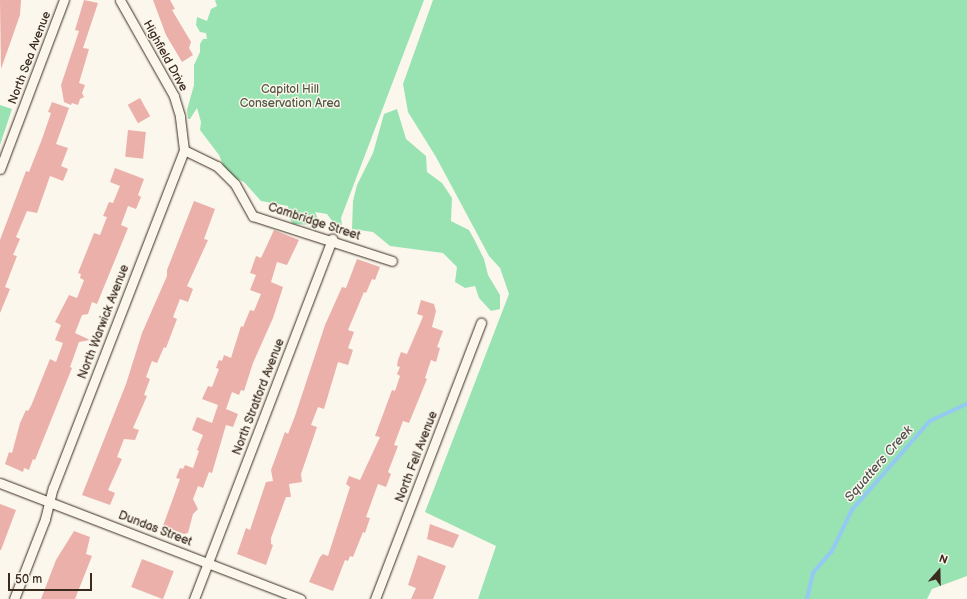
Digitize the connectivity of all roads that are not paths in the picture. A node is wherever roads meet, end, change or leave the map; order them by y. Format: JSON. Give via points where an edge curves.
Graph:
{"nodes":[{"id":1,"x":64,"y":0,"type":"edge"},
{"id":2,"x":120,"y":0,"type":"edge"},
{"id":3,"x":184,"y":150,"type":"junction"},
{"id":4,"x":0,"y":169,"type":"edge"},
{"id":5,"x":332,"y":239,"type":"junction"},
{"id":6,"x":392,"y":261,"type":"dead end"},
{"id":7,"x":481,"y":323,"type":"dead end"},
{"id":8,"x":0,"y":483,"type":"edge"},
{"id":9,"x":49,"y":502,"type":"junction"},
{"id":10,"x":208,"y":563,"type":"junction"},
{"id":11,"x":14,"y":599,"type":"edge"},
{"id":12,"x":194,"y":599,"type":"edge"},
{"id":13,"x":300,"y":599,"type":"edge"},
{"id":14,"x":375,"y":599,"type":"edge"}],
"edges":[{"from":1,"to":4,"type":"street","name":"North Sea Avenue"},
{"from":2,"to":3,"type":"street","name":"Highfield Drive","via":[[174,96],[180,116]]},
{"from":3,"to":5,"type":"street","name":"Cambridge Street","via":[[217,166],[235,184],[253,216]]},
{"from":3,"to":9,"type":"street","name":"North Warwick Avenue"},
{"from":5,"to":6,"type":"street","name":"Cambridge Street"},
{"from":5,"to":10,"type":"street","name":"North Stratford Avenue"},
{"from":7,"to":14,"type":"street","name":"North Fell Avenue"},
{"from":8,"to":9,"type":"street","name":"Dundas Street"},
{"from":9,"to":10,"type":"street","name":"Dundas Street"},
{"from":9,"to":11,"type":"street","name":"North Warwick Avenue","via":[[45,519]]},
{"from":10,"to":12,"type":"street","name":"North Stratford Avenue"},
{"from":10,"to":13,"type":"street","name":"Dundas Street"}]}
